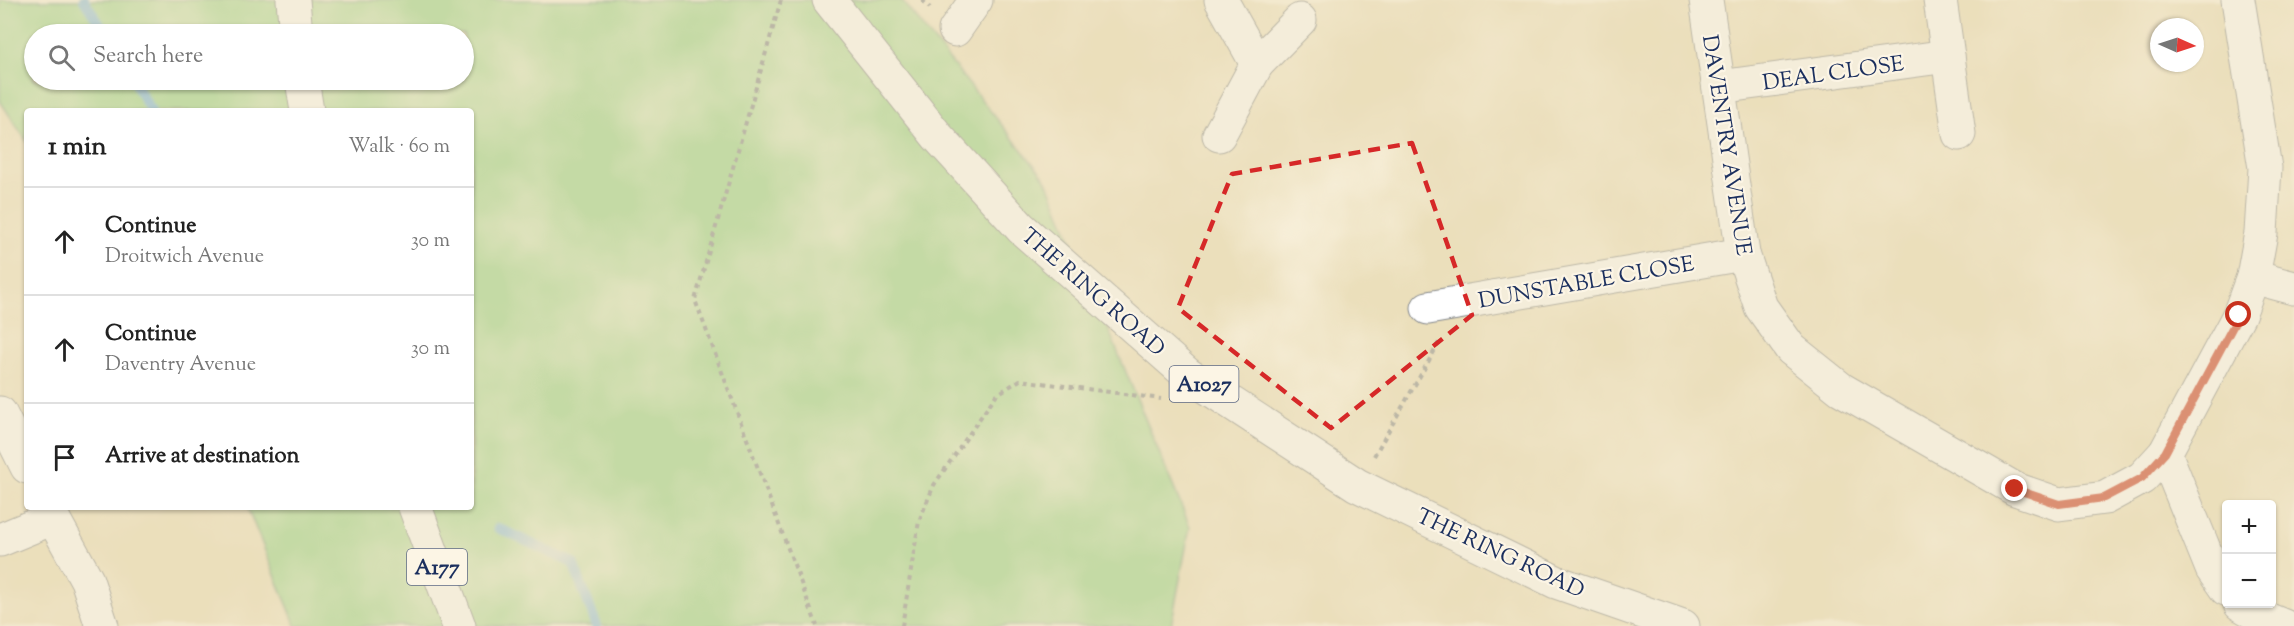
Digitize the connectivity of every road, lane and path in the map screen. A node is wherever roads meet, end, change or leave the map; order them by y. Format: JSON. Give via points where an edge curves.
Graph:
{"nodes":[{"id":1,"x":293,"y":0,"type":"edge"},
{"id":2,"x":781,"y":0,"type":"edge"},
{"id":3,"x":829,"y":0,"type":"edge"},
{"id":4,"x":976,"y":0,"type":"edge"},
{"id":5,"x":1221,"y":0,"type":"edge"},
{"id":6,"x":1706,"y":0,"type":"edge"},
{"id":7,"x":1940,"y":0,"type":"edge"},
{"id":8,"x":2238,"y":0,"type":"edge"},
{"id":9,"x":1300,"y":20,"type":"dead end"},
{"id":10,"x":295,"y":24,"type":"edge"},
{"id":11,"x":955,"y":30,"type":"dead end"},
{"id":12,"x":1948,"y":56,"type":"junction"},
{"id":13,"x":1257,"y":64,"type":"junction"},
{"id":14,"x":1719,"y":87,"type":"junction"},
{"id":15,"x":304,"y":90,"type":"edge"},
{"id":16,"x":307,"y":108,"type":"edge"},
{"id":17,"x":1959,"y":134,"type":"dead end"},
{"id":18,"x":1219,"y":135,"type":"dead end"},
{"id":19,"x":1743,"y":254,"type":"junction"},
{"id":20,"x":2253,"y":277,"type":"junction"},
{"id":21,"x":2294,"y":288,"type":"edge"},
{"id":22,"x":1461,"y":303,"type":"junction"},
{"id":23,"x":1428,"y":308,"type":"dead end"},
{"id":24,"x":1187,"y":374,"type":"junction"},
{"id":25,"x":4,"y":430,"type":"edge"},
{"id":26,"x":2165,"y":453,"type":"junction"},
{"id":27,"x":24,"y":462,"type":"edge"},
{"id":28,"x":1357,"y":485,"type":"junction"},
{"id":29,"x":416,"y":510,"type":"edge"},
{"id":30,"x":50,"y":512,"type":"edge"},
{"id":31,"x":0,"y":540,"type":"edge"},
{"id":32,"x":2222,"y":583,"type":"edge"},
{"id":33,"x":2248,"y":608,"type":"edge"},
{"id":34,"x":102,"y":626,"type":"edge"},
{"id":35,"x":459,"y":626,"type":"edge"},
{"id":36,"x":817,"y":626,"type":"edge"},
{"id":37,"x":902,"y":626,"type":"edge"},
{"id":38,"x":1683,"y":626,"type":"edge"},
{"id":39,"x":2284,"y":626,"type":"edge"}],
"edges":[{"from":1,"to":10,"type":"street"},
{"from":2,"to":36,"type":"path","via":[[695,300]]},
{"from":3,"to":24,"type":"street","name":"THE RING ROAD","number":"A1027","via":[[938,137],[1021,228]]},
{"from":4,"to":11,"type":"street"},
{"from":5,"to":13,"type":"street"},
{"from":6,"to":14,"type":"street","name":"DAVENTRY AVENUE"},
{"from":7,"to":12,"type":"street"},
{"from":8,"to":20,"type":"street","name":"DAVENTRY AVENUE","via":[[2265,168],[2261,233]]},
{"from":9,"to":13,"type":"street"},
{"from":12,"to":14,"type":"street","name":"DEAL CLOSE"},
{"from":12,"to":17,"type":"street"},
{"from":13,"to":18,"type":"street"},
{"from":14,"to":19,"type":"street","name":"DAVENTRY AVENUE"},
{"from":15,"to":16,"type":"street"},
{"from":19,"to":22,"type":"street","name":"DUNSTABLE CLOSE"},
{"from":19,"to":26,"type":"street","name":"DAVENTRY AVENUE","via":[[1761,307],[1791,349],[1841,389],[2015,489],[2059,504],[2104,498],[2142,478]]},
{"from":20,"to":21,"type":"street"},
{"from":20,"to":26,"type":"street","name":"DAVENTRY AVENUE","via":[[2239,315]]},
{"from":22,"to":23,"type":"street","name":"DUNSTABLE CLOSE"},
{"from":22,"to":28,"type":"path"},
{"from":24,"to":28,"type":"street","name":"THE RING ROAD","number":"A1027"},
{"from":24,"to":37,"type":"path","via":[[1168,400],[1020,380],[996,394],[934,485],[919,521]]},
{"from":25,"to":27,"type":"street"},
{"from":26,"to":32,"type":"street","via":[[2212,569]]},
{"from":28,"to":38,"type":"street","name":"THE RING ROAD","number":"A1027","via":[[1556,582]]},
{"from":29,"to":35,"type":"street","number":"A177"},
{"from":30,"to":31,"type":"street"},
{"from":30,"to":34,"type":"street","via":[[87,580]]},
{"from":33,"to":39,"type":"street"}]}
